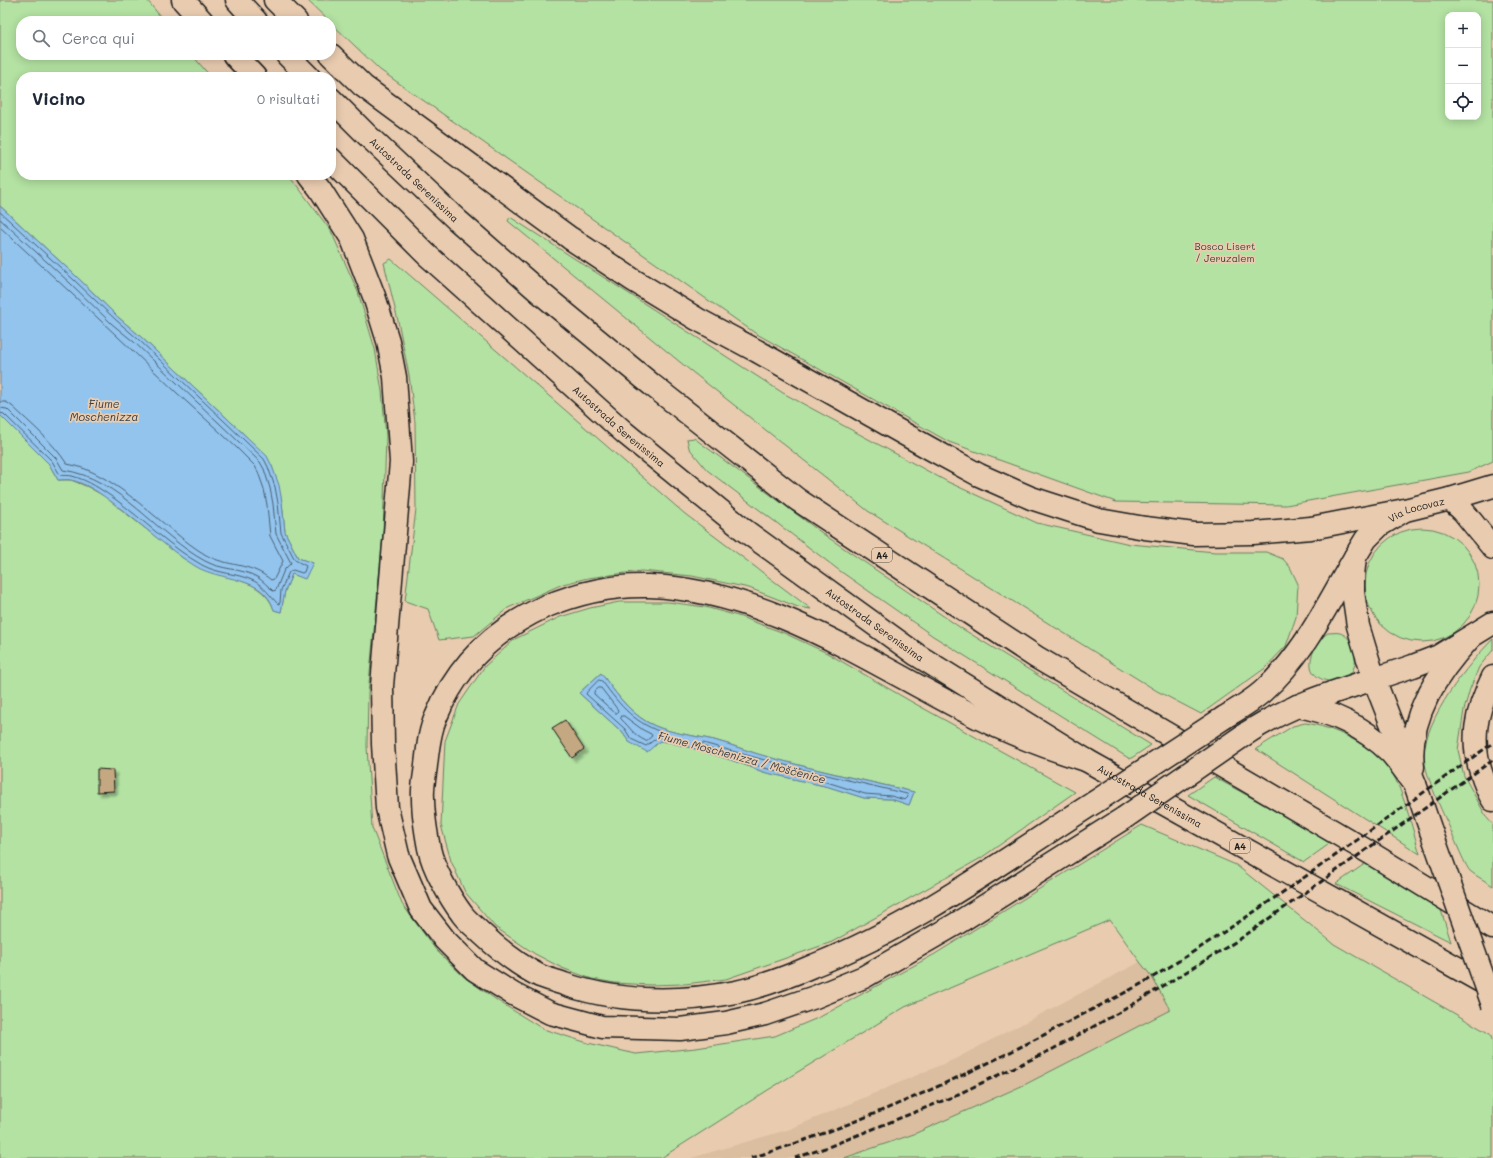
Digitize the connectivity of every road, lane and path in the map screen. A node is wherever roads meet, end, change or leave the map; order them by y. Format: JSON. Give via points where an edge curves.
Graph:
{"nodes":[{"id":1,"x":179,"y":0,"type":"edge"},
{"id":2,"x":183,"y":0,"type":"edge"},
{"id":3,"x":237,"y":0,"type":"edge"},
{"id":4,"x":275,"y":0,"type":"edge"},
{"id":5,"x":190,"y":16,"type":"edge"},
{"id":6,"x":197,"y":16,"type":"edge"},
{"id":7,"x":251,"y":16,"type":"edge"},
{"id":8,"x":291,"y":16,"type":"edge"},
{"id":9,"x":223,"y":60,"type":"edge"},
{"id":10,"x":239,"y":60,"type":"edge"},
{"id":11,"x":293,"y":60,"type":"edge"},
{"id":12,"x":336,"y":60,"type":"edge"},
{"id":13,"x":231,"y":72,"type":"edge"},
{"id":14,"x":249,"y":72,"type":"edge"},
{"id":15,"x":304,"y":72,"type":"edge"},
{"id":16,"x":336,"y":104,"type":"edge"},
{"id":17,"x":336,"y":164,"type":"edge"},
{"id":18,"x":313,"y":180,"type":"edge"},
{"id":19,"x":1493,"y":486,"type":"edge"},
{"id":20,"x":1450,"y":499,"type":"junction"},
{"id":21,"x":1405,"y":510,"type":"junction"},
{"id":22,"x":1493,"y":548,"type":"edge"},
{"id":23,"x":1355,"y":557,"type":"junction"},
{"id":24,"x":1493,"y":624,"type":"edge"},
{"id":25,"x":1470,"y":638,"type":"junction"},
{"id":26,"x":1493,"y":677,"type":"edge"},
{"id":27,"x":1374,"y":679,"type":"junction"},
{"id":28,"x":1296,"y":706,"type":"junction"},
{"id":29,"x":1086,"y":760,"type":"junction"},
{"id":30,"x":1415,"y":784,"type":"junction"},
{"id":31,"x":1493,"y":800,"type":"edge"},
{"id":32,"x":1493,"y":928,"type":"edge"},
{"id":33,"x":1493,"y":988,"type":"edge"},
{"id":34,"x":1493,"y":1005,"type":"edge"}],
"edges":[{"from":1,"to":5,"type":"main road"},
{"from":2,"to":6,"type":"main road"},
{"from":3,"to":7,"type":"main road"},
{"from":4,"to":8,"type":"main road"},
{"from":9,"to":13,"type":"main road"},
{"from":10,"to":14,"type":"main road"},
{"from":11,"to":15,"type":"main road"},
{"from":12,"to":21,"type":"main road","via":[[362,86],[570,238],[633,280],[697,319],[931,449],[979,475],[1032,498],[1099,520],[1194,534],[1253,533],[1311,528]]},
{"from":16,"to":32,"type":"main road","name":"Autostrada Serenissima","number":"A4","via":[[457,220],[537,290],[798,500],[1036,657]]},
{"from":17,"to":29,"type":"main road","name":"Autostrada Serenissima","number":"A4","via":[[426,254],[520,340],[625,432],[744,530],[917,655]]},
{"from":18,"to":28,"type":"main road","bridge":true,"via":[[352,239],[388,341],[395,377],[402,462],[382,686],[386,808],[398,855],[421,909],[445,940],[476,970],[513,994],[550,1013],[602,1027],[680,1029],[726,1023],[765,1014],[815,997],[864,977],[956,924],[1124,818],[1265,721]]},
{"from":19,"to":20,"type":"main road","name":"Via Locovaz"},
{"from":20,"to":21,"type":"main road","name":"Via Locovaz"},
{"from":20,"to":22,"type":"main road"},
{"from":21,"to":23,"type":"main road","name":"Via Locovaz","via":[[1380,525],[1366,539]]},
{"from":23,"to":27,"type":"main road","via":[[1355,609]]},
{"from":23,"to":29,"type":"main road","name":"Via Locovaz","bridge":true,"via":[[1310,634],[1289,664],[1263,692],[929,909],[840,955],[781,979],[739,991],[668,1000],[626,998],[582,990],[541,976],[507,956],[464,916],[445,887],[429,851],[422,796],[428,746],[435,718],[459,674],[487,644],[509,626],[566,598],[602,589],[647,586],[700,591],[743,602],[823,635],[968,713],[1042,746]]},
{"from":24,"to":25,"type":"main road"},
{"from":25,"to":27,"type":"main road","via":[[1439,656]]},
{"from":25,"to":30,"type":"main road","via":[[1443,669],[1419,716],[1412,747]]},
{"from":26,"to":31,"type":"main road","via":[[1480,706],[1475,748],[1477,763]]},
{"from":27,"to":28,"type":"main road"},
{"from":27,"to":30,"type":"main road"},
{"from":28,"to":30,"type":"main road","via":[[1323,711],[1371,737],[1391,753]]},
{"from":29,"to":33,"type":"main road","name":"Autostrada Serenissima","number":"A4"},
{"from":30,"to":34,"type":"main road","bridge":true}]}
